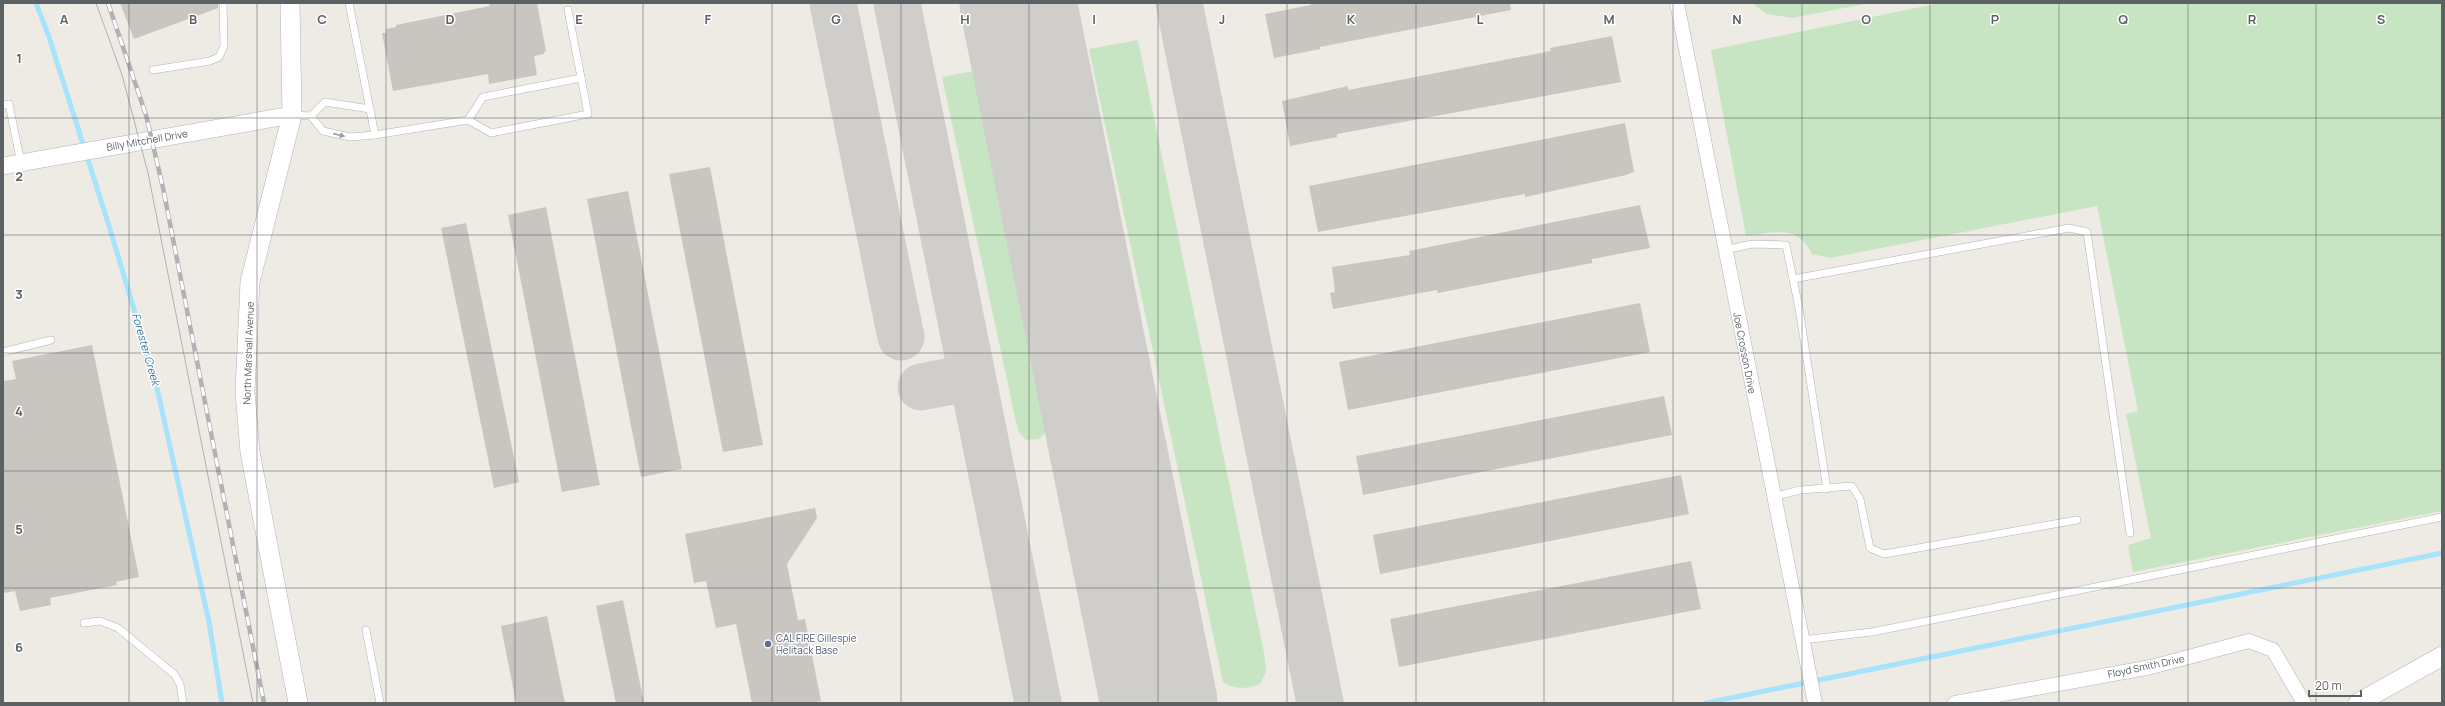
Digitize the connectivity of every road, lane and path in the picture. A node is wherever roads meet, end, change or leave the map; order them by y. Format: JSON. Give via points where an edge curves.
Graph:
{"nodes":[{"id":1,"x":223,"y":3,"type":"edge"},
{"id":2,"x":290,"y":3,"type":"edge"},
{"id":3,"x":350,"y":3,"type":"edge"},
{"id":4,"x":1677,"y":3,"type":"edge"},
{"id":5,"x":568,"y":10,"type":"dead end"},
{"id":6,"x":153,"y":70,"type":"dead end"},
{"id":7,"x":582,"y":78,"type":"junction"},
{"id":8,"x":3,"y":105,"type":"edge"},
{"id":9,"x":370,"y":110,"type":"junction"},
{"id":10,"x":292,"y":115,"type":"junction"},
{"id":11,"x":311,"y":116,"type":"junction"},
{"id":12,"x":468,"y":120,"type":"junction"},
{"id":13,"x":375,"y":135,"type":"junction"},
{"id":14,"x":21,"y":163,"type":"junction"},
{"id":15,"x":3,"y":166,"type":"edge"},
{"id":16,"x":1725,"y":250,"type":"junction"},
{"id":17,"x":1793,"y":279,"type":"junction"},
{"id":18,"x":51,"y":340,"type":"dead end"},
{"id":19,"x":3,"y":352,"type":"edge"},
{"id":20,"x":1827,"y":490,"type":"junction"},
{"id":21,"x":1773,"y":496,"type":"junction"},
{"id":22,"x":2442,"y":517,"type":"edge"},
{"id":23,"x":2077,"y":520,"type":"dead end"},
{"id":24,"x":2130,"y":533,"type":"dead end"},
{"id":25,"x":84,"y":623,"type":"dead end"},
{"id":26,"x":366,"y":630,"type":"dead end"},
{"id":27,"x":1803,"y":647,"type":"junction"},
{"id":28,"x":2442,"y":656,"type":"edge"},
{"id":29,"x":1814,"y":698,"type":"edge"},
{"id":30,"x":183,"y":703,"type":"edge"},
{"id":31,"x":298,"y":703,"type":"edge"},
{"id":32,"x":380,"y":703,"type":"edge"},
{"id":33,"x":1955,"y":703,"type":"edge"},
{"id":34,"x":2304,"y":703,"type":"edge"},
{"id":35,"x":2358,"y":703,"type":"edge"}],
"edges":[{"from":1,"to":6,"type":"lane","via":[[224,46],[219,57],[210,62]]},
{"from":2,"to":10,"type":"main road","name":"North Marshall Avenue"},
{"from":3,"to":9,"type":"lane"},
{"from":4,"to":16,"type":"street","name":"Joe Crosson Drive"},
{"from":5,"to":7,"type":"lane"},
{"from":7,"to":12,"type":"lane","via":[[483,97]]},
{"from":7,"to":12,"type":"lane","via":[[588,114],[491,133]]},
{"from":8,"to":14,"type":"lane","via":[[9,104]]},
{"from":9,"to":11,"type":"lane","via":[[325,102]]},
{"from":9,"to":13,"type":"lane"},
{"from":10,"to":11,"type":"lane"},
{"from":10,"to":14,"type":"street","name":"Billy Mitchell Drive","via":[[123,144],[44,161]]},
{"from":10,"to":31,"type":"main road","name":"North Marshall Avenue","via":[[250,282],[246,392],[250,452]]},
{"from":11,"to":13,"type":"lane","one_way":true,"via":[[323,131],[350,137]]},
{"from":12,"to":13,"type":"lane"},
{"from":14,"to":15,"type":"street","name":"Billy Mitchell Drive"},
{"from":16,"to":17,"type":"lane","via":[[1752,244],[1786,245]]},
{"from":16,"to":21,"type":"street","name":"Joe Crosson Drive"},
{"from":17,"to":20,"type":"lane"},
{"from":17,"to":24,"type":"lane","via":[[2069,228],[2087,232]]},
{"from":18,"to":19,"type":"lane"},
{"from":20,"to":21,"type":"lane","via":[[1800,490]]},
{"from":20,"to":23,"type":"lane","via":[[1852,486],[1860,499],[1870,548],[1884,554]]},
{"from":21,"to":27,"type":"street","name":"Joe Crosson Drive"},
{"from":22,"to":27,"type":"lane"},
{"from":25,"to":30,"type":"lane","via":[[100,621],[118,628],[174,674],[180,684]]},
{"from":26,"to":32,"type":"lane"},
{"from":27,"to":29,"type":"street","name":"Joe Crosson Drive"},
{"from":28,"to":35,"type":"main road"},
{"from":33,"to":34,"type":"street","name":"Floyd Smith Drive","via":[[2151,666],[2249,641],[2273,650]]}]}
